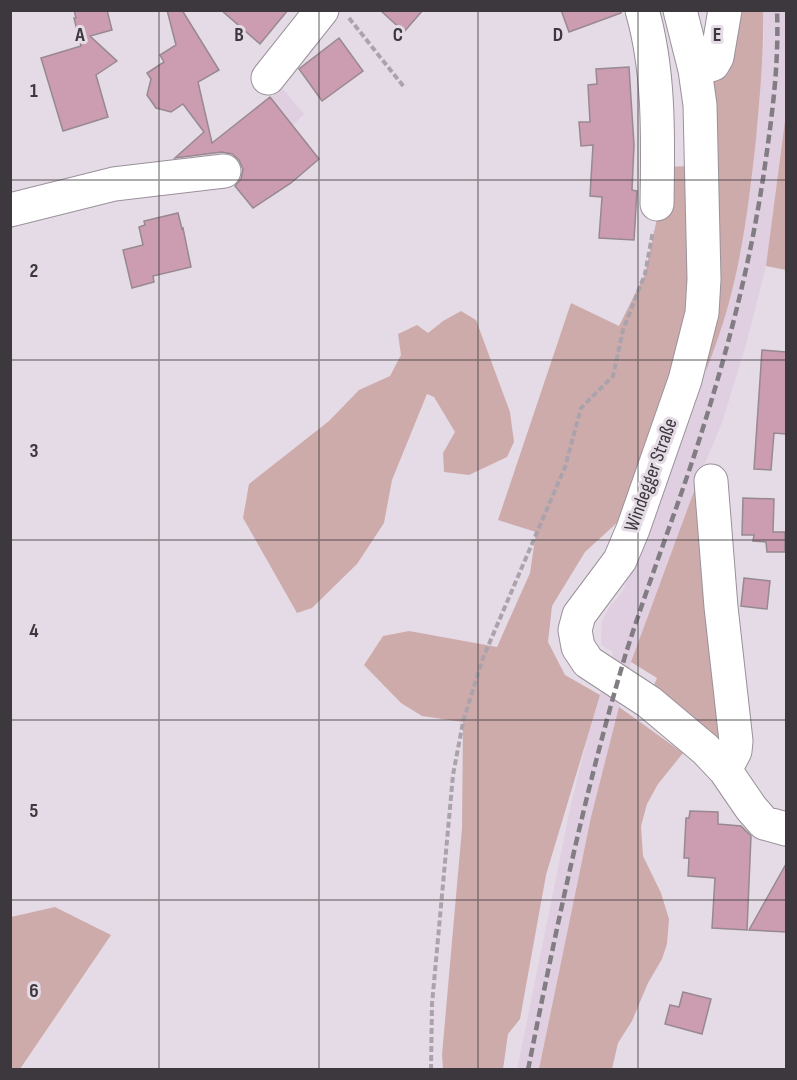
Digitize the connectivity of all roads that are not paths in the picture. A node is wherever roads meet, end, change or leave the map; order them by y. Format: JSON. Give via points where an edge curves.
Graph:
{"nodes":[{"id":1,"x":322,"y":10,"type":"edge"},
{"id":2,"x":642,"y":10,"type":"edge"},
{"id":3,"x":680,"y":10,"type":"edge"},
{"id":4,"x":725,"y":10,"type":"edge"},
{"id":5,"x":695,"y":70,"type":"junction"},
{"id":6,"x":268,"y":78,"type":"dead end"},
{"id":7,"x":224,"y":171,"type":"dead end"},
{"id":8,"x":657,"y":204,"type":"road end"},
{"id":9,"x":10,"y":210,"type":"edge"},
{"id":10,"x":711,"y":481,"type":"dead end"},
{"id":11,"x":725,"y":770,"type":"junction"},
{"id":12,"x":786,"y":829,"type":"edge"}],
"edges":[{"from":1,"to":6,"type":"street"},
{"from":2,"to":8,"type":"street","via":[[652,59]]},
{"from":3,"to":5,"type":"street","name":"Windegger Straße"},
{"from":4,"to":5,"type":"street","via":[[717,57],[712,64]]},
{"from":5,"to":11,"type":"street","name":"Windegger Straße","via":[[701,130],[702,314],[685,380],[633,529],[620,560],[579,615],[575,630],[578,647],[588,662],[649,702]]},
{"from":7,"to":9,"type":"street","via":[[114,184]]},
{"from":10,"to":11,"type":"street","via":[[736,741]]},
{"from":11,"to":12,"type":"street","name":"Windegger Straße","via":[[764,823]]}]}
